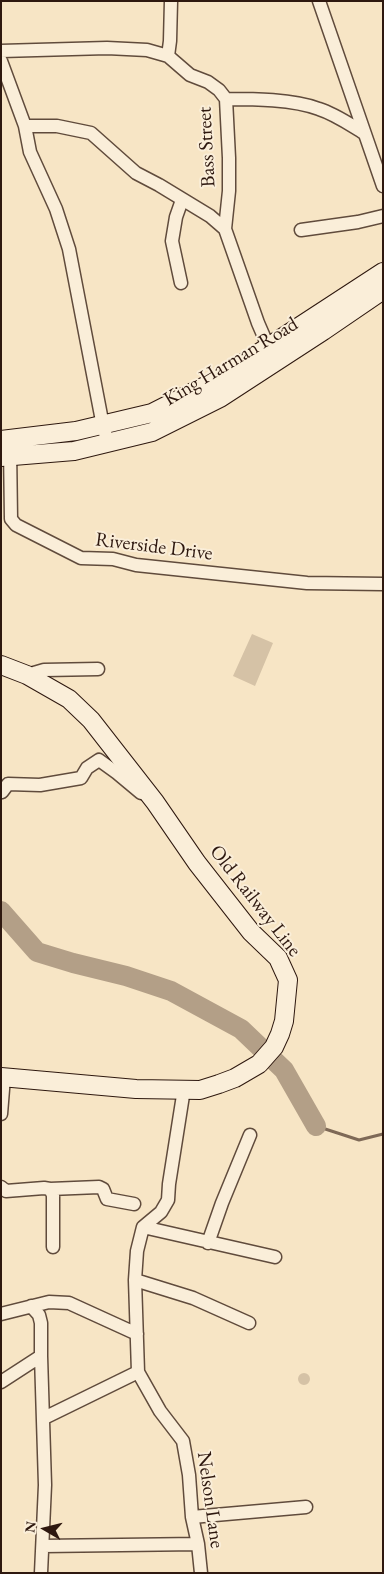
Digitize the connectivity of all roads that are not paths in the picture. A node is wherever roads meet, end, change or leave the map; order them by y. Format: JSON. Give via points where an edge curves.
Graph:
{"nodes":[{"id":1,"x":171,"y":1,"type":"edge"},
{"id":2,"x":319,"y":1,"type":"edge"},
{"id":3,"x":1,"y":51,"type":"edge"},
{"id":4,"x":168,"y":56,"type":"junction"},
{"id":5,"x":1,"y":61,"type":"edge"},
{"id":6,"x":226,"y":99,"type":"junction"},
{"id":7,"x":26,"y":126,"type":"junction"},
{"id":8,"x":364,"y":133,"type":"junction"},
{"id":9,"x":383,"y":186,"type":"edge"},
{"id":10,"x":182,"y":200,"type":"junction"},
{"id":11,"x":383,"y":216,"type":"edge"},
{"id":12,"x":225,"y":229,"type":"junction"},
{"id":13,"x":301,"y":230,"type":"dead end"},
{"id":14,"x":383,"y":272,"type":"edge"},
{"id":15,"x":181,"y":283,"type":"dead end"},
{"id":16,"x":383,"y":290,"type":"edge"},
{"id":17,"x":272,"y":354,"type":"junction"},
{"id":18,"x":106,"y":434,"type":"junction"},
{"id":19,"x":6,"y":448,"type":"edge"},
{"id":20,"x":383,"y":584,"type":"edge"},
{"id":21,"x":1,"y":665,"type":"edge"},
{"id":22,"x":98,"y":669,"type":"dead end"},
{"id":23,"x":27,"y":675,"type":"junction"},
{"id":24,"x":2,"y":792,"type":"edge"},
{"id":25,"x":155,"y":802,"type":"junction"},
{"id":26,"x":3,"y":1077,"type":"edge"},
{"id":27,"x":184,"y":1089,"type":"junction"},
{"id":28,"x":1,"y":1114,"type":"edge"},
{"id":29,"x":250,"y":1135,"type":"dead end"},
{"id":30,"x":1,"y":1188,"type":"edge"},
{"id":31,"x":50,"y":1189,"type":"junction"},
{"id":32,"x":134,"y":1204,"type":"dead end"},
{"id":33,"x":143,"y":1227,"type":"junction"},
{"id":34,"x":208,"y":1243,"type":"junction"},
{"id":35,"x":53,"y":1247,"type":"dead end"},
{"id":36,"x":275,"y":1257,"type":"dead end"},
{"id":37,"x":135,"y":1280,"type":"junction"},
{"id":38,"x":31,"y":1306,"type":"junction"},
{"id":39,"x":1,"y":1314,"type":"edge"},
{"id":40,"x":249,"y":1323,"type":"dead end"},
{"id":41,"x":137,"y":1334,"type":"junction"},
{"id":42,"x":41,"y":1356,"type":"junction"},
{"id":43,"x":138,"y":1372,"type":"junction"},
{"id":44,"x":1,"y":1382,"type":"edge"},
{"id":45,"x":44,"y":1418,"type":"junction"},
{"id":46,"x":306,"y":1507,"type":"dead end"},
{"id":47,"x":192,"y":1517,"type":"junction"},
{"id":48,"x":198,"y":1544,"type":"junction"},
{"id":49,"x":44,"y":1546,"type":"junction"},
{"id":50,"x":41,"y":1573,"type":"edge"},
{"id":51,"x":201,"y":1573,"type":"edge"}],
"edges":[{"from":1,"to":4,"type":"street"},
{"from":2,"to":8,"type":"street"},
{"from":3,"to":4,"type":"street","name":"Bass Street","via":[[107,48],[147,50]]},
{"from":4,"to":6,"type":"street","name":"Bass Street","via":[[190,75],[219,90]]},
{"from":5,"to":7,"type":"street"},
{"from":6,"to":8,"type":"street","via":[[308,105],[334,115]]},
{"from":6,"to":12,"type":"street","name":"Bass Street","via":[[229,191]]},
{"from":7,"to":10,"type":"street","via":[[57,126],[91,133],[136,173]]},
{"from":7,"to":18,"type":"street","via":[[30,152],[70,249]]},
{"from":8,"to":9,"type":"street"},
{"from":10,"to":12,"type":"street"},
{"from":10,"to":15,"type":"street","via":[[172,241]]},
{"from":11,"to":13,"type":"street"},
{"from":12,"to":17,"type":"street","name":"Bass Street"},
{"from":14,"to":17,"type":"street","name":"King Harman Road"},
{"from":16,"to":17,"type":"street","name":"King Harman Road"},
{"from":17,"to":18,"type":"street","name":"King Harman Road","via":[[220,398],[152,432]]},
{"from":18,"to":19,"type":"street","name":"King Harman Road","via":[[74,451]]},
{"from":19,"to":20,"type":"street","name":"Riverside Drive","via":[[11,519],[16,525],[81,558],[113,559],[307,583]]},
{"from":21,"to":23,"type":"street","name":"Old Railway Line"},
{"from":22,"to":23,"type":"street","via":[[44,670]]},
{"from":23,"to":25,"type":"street","name":"Old Railway Line","via":[[69,699],[91,720]]},
{"from":24,"to":25,"type":"street","via":[[8,784],[40,785],[81,778],[87,768],[99,760]]},
{"from":25,"to":27,"type":"street","name":"Old Railway Line","via":[[251,932],[278,958],[288,980],[280,1034],[274,1047],[259,1064],[219,1084],[200,1090]]},
{"from":26,"to":27,"type":"street","name":"Old Railway Line"},
{"from":26,"to":28,"type":"street"},
{"from":27,"to":33,"type":"street","via":[[168,1200],[161,1212]]},
{"from":29,"to":34,"type":"street"},
{"from":30,"to":31,"type":"street","via":[[6,1191]]},
{"from":31,"to":32,"type":"street","via":[[100,1187],[107,1199]]},
{"from":31,"to":35,"type":"street","via":[[53,1195]]},
{"from":33,"to":34,"type":"street"},
{"from":33,"to":37,"type":"street"},
{"from":34,"to":36,"type":"street"},
{"from":37,"to":40,"type":"street","via":[[193,1298]]},
{"from":37,"to":41,"type":"street"},
{"from":38,"to":39,"type":"street"},
{"from":38,"to":41,"type":"street","via":[[49,1302],[69,1303]]},
{"from":38,"to":42,"type":"street","via":[[41,1322]]},
{"from":41,"to":43,"type":"street"},
{"from":42,"to":44,"type":"street"},
{"from":42,"to":45,"type":"street"},
{"from":43,"to":45,"type":"street"},
{"from":43,"to":47,"type":"street","name":"Nelson Lane","via":[[160,1411],[183,1441]]},
{"from":45,"to":49,"type":"street"},
{"from":46,"to":47,"type":"street"},
{"from":47,"to":48,"type":"street","name":"Nelson Lane"},
{"from":48,"to":49,"type":"street"},
{"from":48,"to":51,"type":"street","name":"Nelson Lane"},
{"from":49,"to":50,"type":"street"}]}
